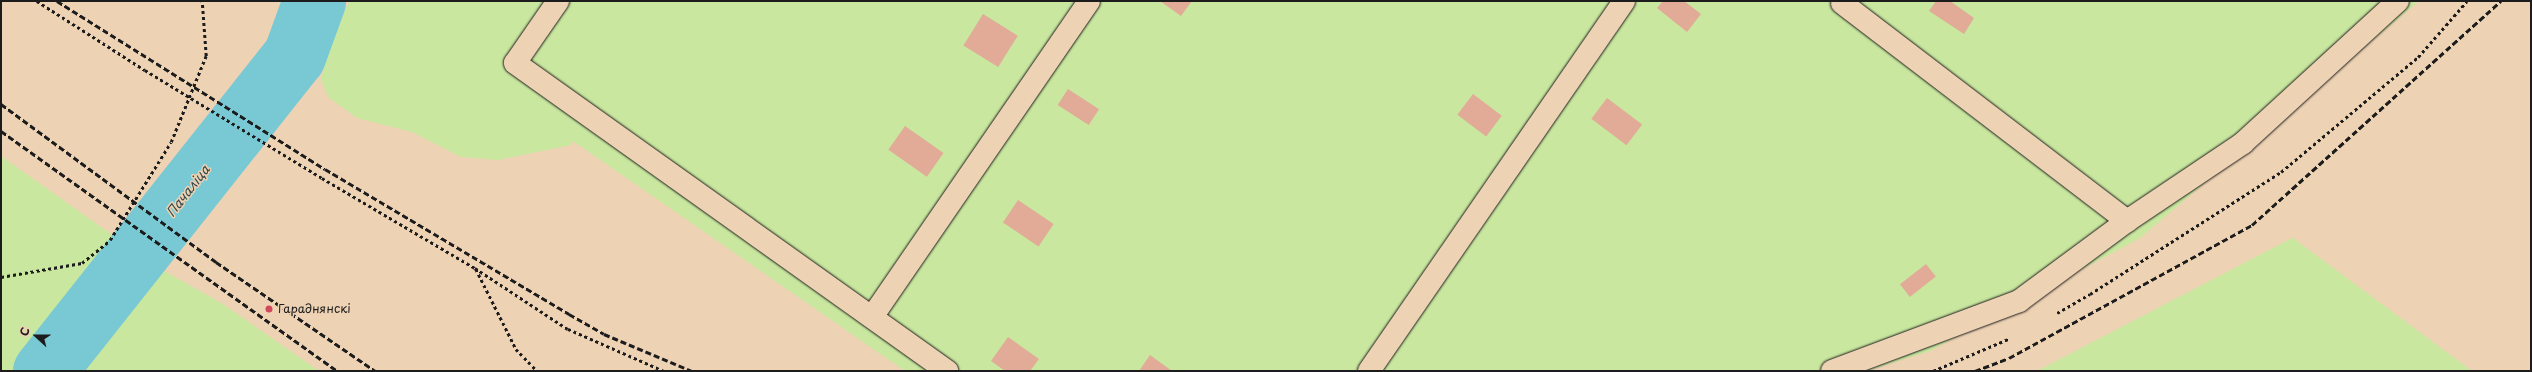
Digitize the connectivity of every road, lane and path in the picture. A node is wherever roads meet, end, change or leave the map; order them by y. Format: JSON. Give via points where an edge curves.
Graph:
{"nodes":[{"id":1,"x":37,"y":1,"type":"edge"},
{"id":2,"x":202,"y":1,"type":"edge"},
{"id":3,"x":558,"y":1,"type":"edge"},
{"id":4,"x":1089,"y":1,"type":"edge"},
{"id":5,"x":1624,"y":1,"type":"edge"},
{"id":6,"x":2398,"y":1,"type":"edge"},
{"id":7,"x":2467,"y":1,"type":"edge"},
{"id":8,"x":1842,"y":2,"type":"edge"},
{"id":9,"x":2127,"y":221,"type":"junction"},
{"id":10,"x":476,"y":268,"type":"junction"},
{"id":11,"x":1,"y":277,"type":"edge"},
{"id":12,"x":2051,"y":316,"type":"dead end"},
{"id":13,"x":872,"y":317,"type":"junction"},
{"id":14,"x":2011,"y":337,"type":"dead end"},
{"id":15,"x":537,"y":371,"type":"edge"},
{"id":16,"x":664,"y":371,"type":"edge"},
{"id":17,"x":948,"y":371,"type":"edge"},
{"id":18,"x":1369,"y":371,"type":"edge"},
{"id":19,"x":1832,"y":371,"type":"edge"},
{"id":20,"x":1933,"y":371,"type":"edge"}],
"edges":[{"from":1,"to":10,"type":"path","bridge":true,"via":[[322,178]]},
{"from":2,"to":11,"type":"path","via":[[206,56],[171,142],[110,240],[82,263]]},
{"from":3,"to":13,"type":"lane","via":[[515,63]]},
{"from":4,"to":13,"type":"lane"},
{"from":5,"to":18,"type":"lane"},
{"from":6,"to":9,"type":"lane","via":[[2243,143]]},
{"from":7,"to":12,"type":"path","via":[[2418,56],[2280,172],[2090,294]]},
{"from":8,"to":9,"type":"lane"},
{"from":9,"to":19,"type":"lane","via":[[2018,301]]},
{"from":10,"to":15,"type":"path","via":[[516,348]]},
{"from":10,"to":16,"type":"path","via":[[568,329]]},
{"from":13,"to":17,"type":"lane"},
{"from":14,"to":20,"type":"path"}]}
